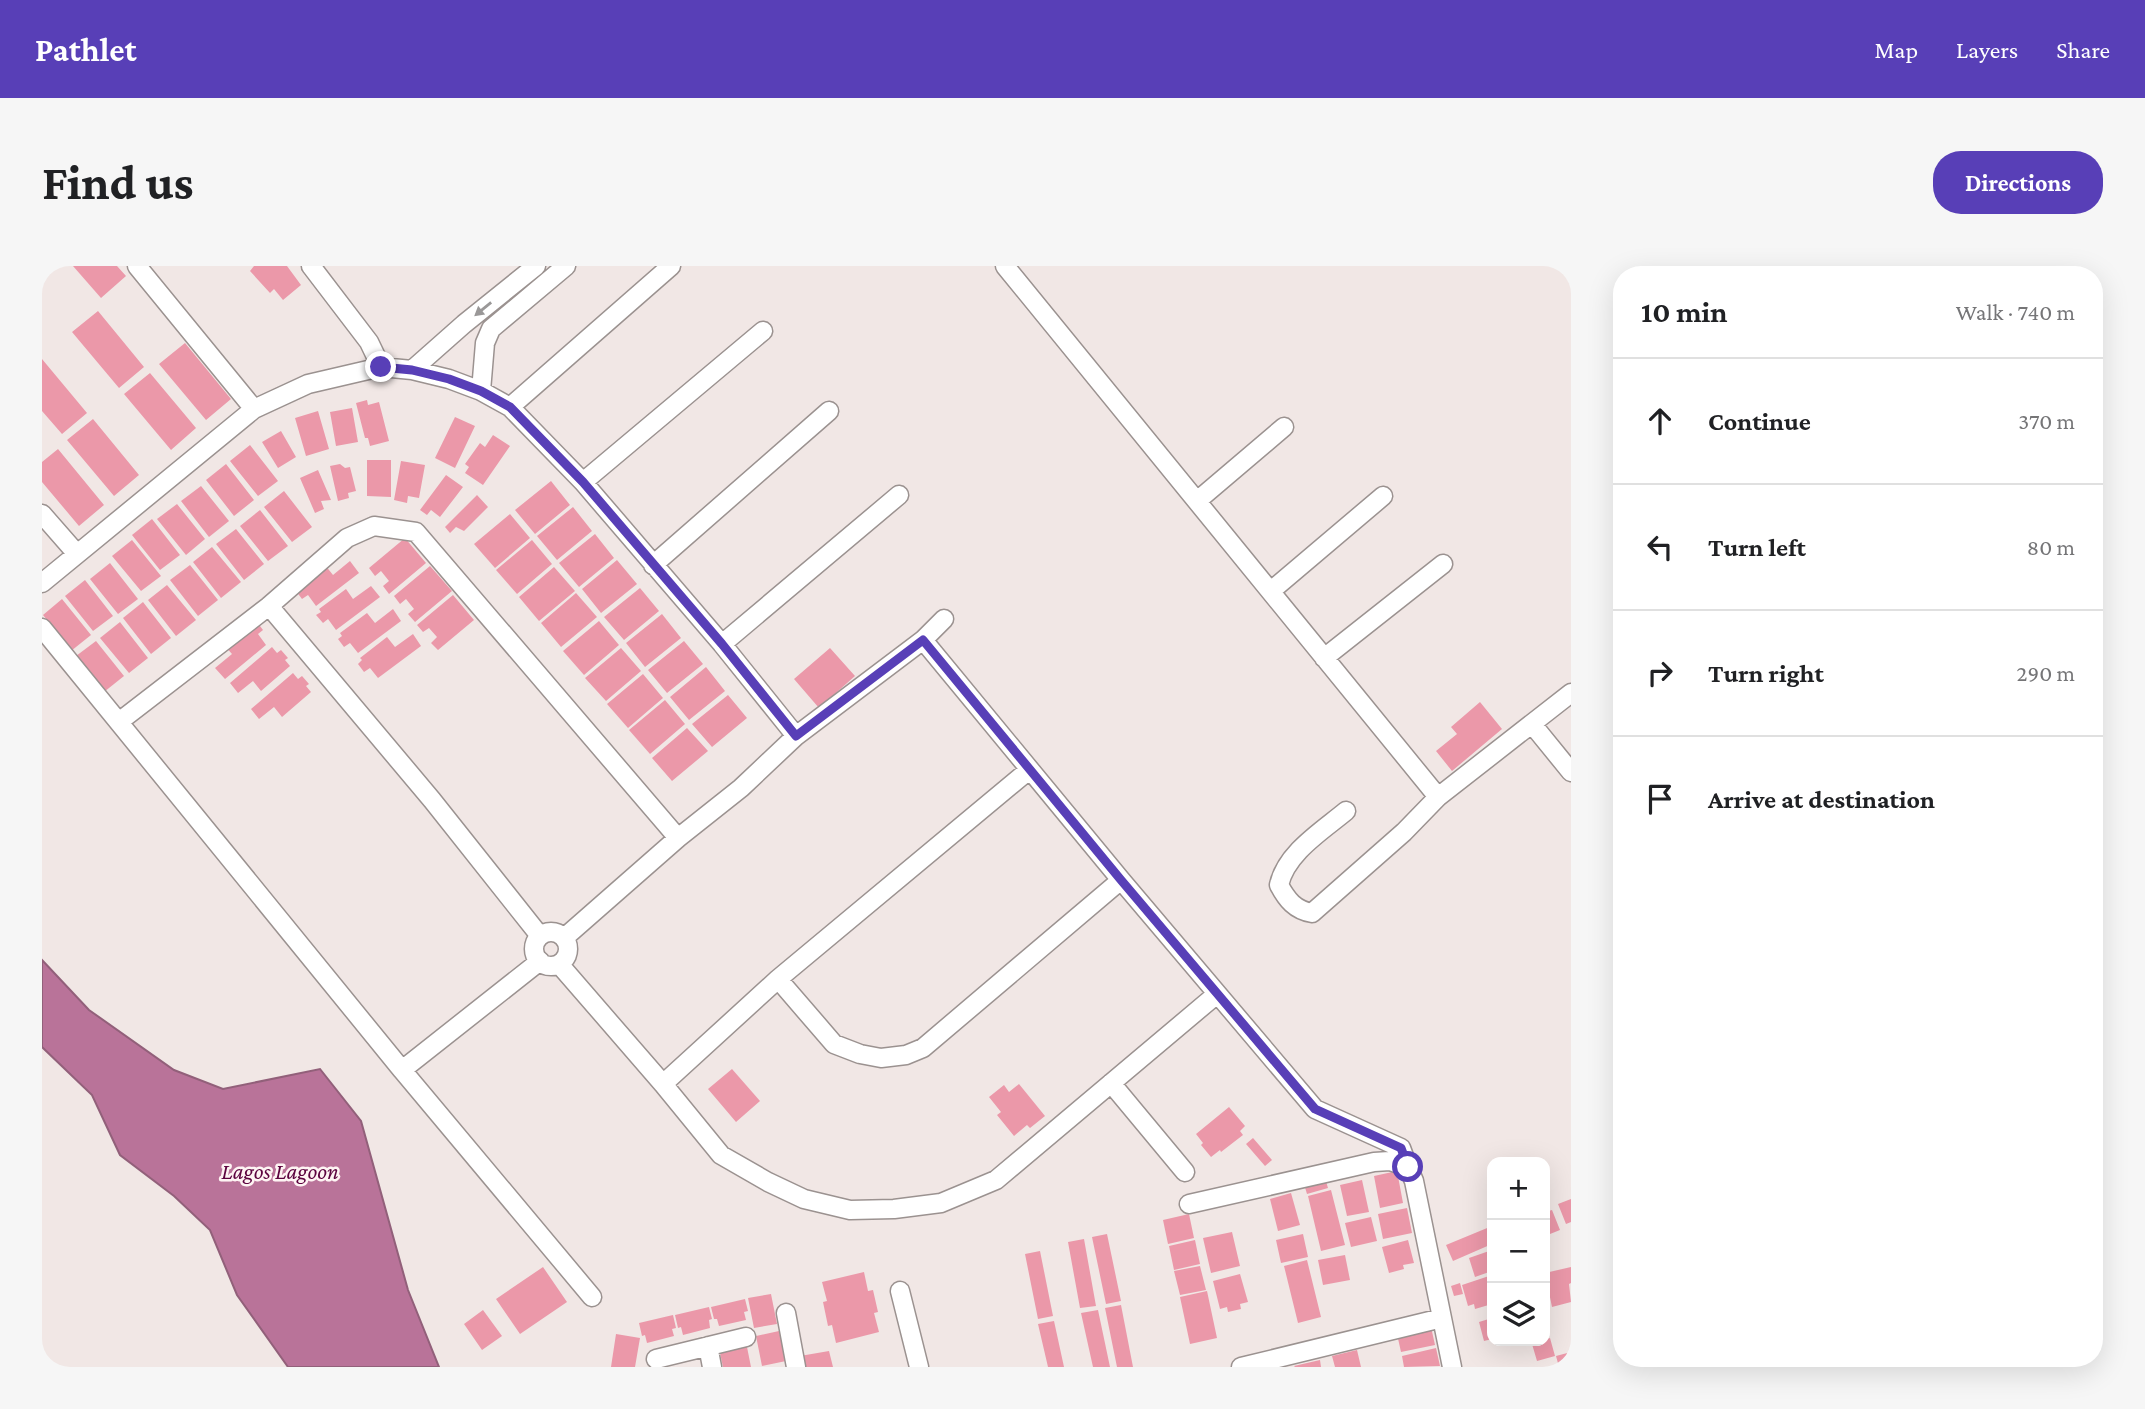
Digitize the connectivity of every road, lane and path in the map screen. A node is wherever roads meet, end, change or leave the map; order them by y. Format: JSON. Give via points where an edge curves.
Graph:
{"nodes":[{"id":1,"x":136,"y":266,"type":"edge"},
{"id":2,"x":311,"y":266,"type":"edge"},
{"id":3,"x":566,"y":266,"type":"edge"},
{"id":4,"x":671,"y":266,"type":"edge"},
{"id":5,"x":1005,"y":266,"type":"edge"},
{"id":6,"x":533,"y":267,"type":"edge"},
{"id":7,"x":545,"y":283,"type":"junction"},
{"id":8,"x":763,"y":331,"type":"dead end"},
{"id":9,"x":381,"y":367,"type":"junction"},
{"id":10,"x":412,"y":370,"type":"junction"},
{"id":11,"x":481,"y":391,"type":"junction"},
{"id":12,"x":510,"y":407,"type":"junction"},
{"id":13,"x":254,"y":409,"type":"junction"},
{"id":14,"x":829,"y":411,"type":"dead end"},
{"id":15,"x":1284,"y":427,"type":"dead end"},
{"id":16,"x":583,"y":482,"type":"junction"},
{"id":17,"x":899,"y":495,"type":"dead end"},
{"id":18,"x":1383,"y":496,"type":"dead end"},
{"id":19,"x":1197,"y":501,"type":"junction"},
{"id":20,"x":42,"y":514,"type":"edge"},
{"id":21,"x":77,"y":554,"type":"junction"},
{"id":22,"x":1443,"y":564,"type":"dead end"},
{"id":23,"x":653,"y":565,"type":"junction"},
{"id":24,"x":42,"y":583,"type":"edge"},
{"id":25,"x":1270,"y":592,"type":"junction"},
{"id":26,"x":269,"y":606,"type":"junction"},
{"id":27,"x":944,"y":619,"type":"dead end"},
{"id":28,"x":42,"y":628,"type":"edge"},
{"id":29,"x":923,"y":640,"type":"junction"},
{"id":30,"x":722,"y":644,"type":"junction"},
{"id":31,"x":1325,"y":658,"type":"junction"},
{"id":32,"x":1571,"y":693,"type":"edge"},
{"id":33,"x":120,"y":721,"type":"junction"},
{"id":34,"x":1532,"y":724,"type":"junction"},
{"id":35,"x":796,"y":736,"type":"junction"},
{"id":36,"x":1029,"y":770,"type":"junction"},
{"id":37,"x":1571,"y":772,"type":"edge"},
{"id":38,"x":1438,"y":797,"type":"junction"},
{"id":39,"x":1346,"y":811,"type":"dead end"},
{"id":40,"x":678,"y":838,"type":"junction"},
{"id":41,"x":1121,"y":880,"type":"junction"},
{"id":42,"x":540,"y":936,"type":"junction"},
{"id":43,"x":564,"y":938,"type":"junction"},
{"id":44,"x":540,"y":961,"type":"junction"},
{"id":45,"x":559,"y":964,"type":"junction"},
{"id":46,"x":778,"y":979,"type":"junction"},
{"id":47,"x":1217,"y":994,"type":"junction"},
{"id":48,"x":402,"y":1070,"type":"junction"},
{"id":49,"x":1111,"y":1083,"type":"junction"},
{"id":50,"x":663,"y":1084,"type":"junction"},
{"id":51,"x":1408,"y":1167,"type":"junction"},
{"id":52,"x":1185,"y":1172,"type":"dead end"},
{"id":53,"x":1189,"y":1204,"type":"dead end"},
{"id":54,"x":900,"y":1291,"type":"dead end"},
{"id":55,"x":592,"y":1297,"type":"dead end"},
{"id":56,"x":786,"y":1313,"type":"dead end"},
{"id":57,"x":1442,"y":1318,"type":"junction"},
{"id":58,"x":746,"y":1337,"type":"dead end"},
{"id":59,"x":708,"y":1346,"type":"junction"},
{"id":60,"x":656,"y":1359,"type":"dead end"},
{"id":61,"x":712,"y":1367,"type":"edge"},
{"id":62,"x":796,"y":1367,"type":"edge"},
{"id":63,"x":919,"y":1367,"type":"edge"},
{"id":64,"x":1241,"y":1367,"type":"edge"},
{"id":65,"x":1452,"y":1367,"type":"edge"}],
"edges":[{"from":1,"to":13,"type":"street"},
{"from":2,"to":9,"type":"street","via":[[369,342]]},
{"from":3,"to":7,"type":"street"},
{"from":4,"to":12,"type":"street"},
{"from":5,"to":19,"type":"street"},
{"from":6,"to":7,"type":"street"},
{"from":6,"to":10,"type":"street","one_way":true},
{"from":7,"to":11,"type":"street","via":[[491,329],[485,343]]},
{"from":8,"to":16,"type":"street"},
{"from":9,"to":10,"type":"street"},
{"from":9,"to":13,"type":"street","via":[[308,384]]},
{"from":10,"to":11,"type":"street"},
{"from":11,"to":12,"type":"street"},
{"from":12,"to":16,"type":"street"},
{"from":13,"to":21,"type":"street"},
{"from":14,"to":23,"type":"street"},
{"from":15,"to":19,"type":"street"},
{"from":16,"to":23,"type":"street"},
{"from":17,"to":30,"type":"street"},
{"from":18,"to":25,"type":"street"},
{"from":19,"to":25,"type":"street"},
{"from":20,"to":21,"type":"street"},
{"from":21,"to":24,"type":"street"},
{"from":22,"to":31,"type":"street"},
{"from":23,"to":30,"type":"street"},
{"from":25,"to":31,"type":"street"},
{"from":26,"to":33,"type":"street"},
{"from":26,"to":40,"type":"street","via":[[346,538],[374,526],[416,531]]},
{"from":26,"to":42,"type":"street"},
{"from":27,"to":29,"type":"street"},
{"from":28,"to":33,"type":"street"},
{"from":29,"to":35,"type":"street"},
{"from":29,"to":36,"type":"street"},
{"from":30,"to":35,"type":"street"},
{"from":31,"to":38,"type":"street"},
{"from":32,"to":34,"type":"street"},
{"from":33,"to":48,"type":"street"},
{"from":34,"to":37,"type":"street"},
{"from":34,"to":38,"type":"street"},
{"from":35,"to":40,"type":"street"},
{"from":36,"to":41,"type":"street"},
{"from":36,"to":46,"type":"street"},
{"from":38,"to":39,"type":"street","via":[[1312,913],[1300,911],[1286,899],[1279,885],[1281,873]]},
{"from":40,"to":43,"type":"street"},
{"from":41,"to":46,"type":"street","via":[[923,1048],[906,1055],[881,1058],[834,1044]]},
{"from":41,"to":47,"type":"street"},
{"from":42,"to":43,"type":"street","via":[[552,932]]},
{"from":42,"to":44,"type":"street","via":[[534,949]]},
{"from":43,"to":45,"type":"street","via":[[567,955]]},
{"from":44,"to":45,"type":"street"},
{"from":44,"to":48,"type":"street"},
{"from":45,"to":50,"type":"street"},
{"from":46,"to":50,"type":"street"},
{"from":47,"to":49,"type":"street"},
{"from":47,"to":51,"type":"street","via":[[1315,1109],[1401,1148]]},
{"from":48,"to":55,"type":"street"},
{"from":49,"to":50,"type":"street","via":[[996,1180],[941,1203],[850,1210],[804,1199],[721,1155]]},
{"from":49,"to":52,"type":"street"},
{"from":51,"to":53,"type":"street","via":[[1374,1162]]},
{"from":51,"to":57,"type":"street"},
{"from":54,"to":63,"type":"street"},
{"from":56,"to":62,"type":"street"},
{"from":57,"to":64,"type":"street"},
{"from":57,"to":65,"type":"street"},
{"from":58,"to":59,"type":"street"},
{"from":59,"to":60,"type":"street"},
{"from":59,"to":61,"type":"street"}]}
